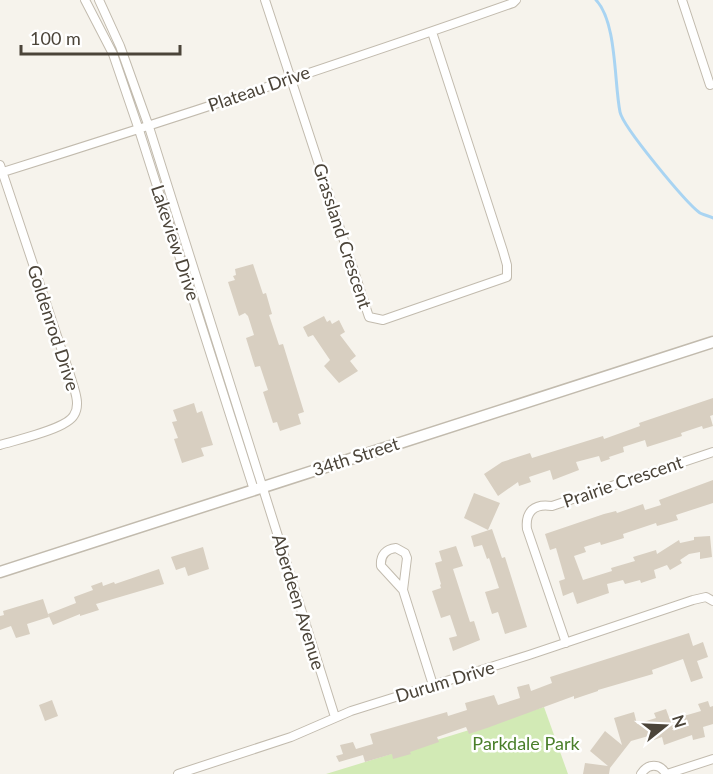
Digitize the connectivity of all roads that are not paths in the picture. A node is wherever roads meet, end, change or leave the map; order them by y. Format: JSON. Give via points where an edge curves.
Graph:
{"nodes":[{"id":1,"x":85,"y":0,"type":"edge"},
{"id":2,"x":99,"y":0,"type":"edge"},
{"id":3,"x":264,"y":0,"type":"edge"},
{"id":4,"x":516,"y":0,"type":"edge"},
{"id":5,"x":682,"y":0,"type":"edge"},
{"id":6,"x":432,"y":32,"type":"junction"},
{"id":7,"x":290,"y":79,"type":"junction"},
{"id":8,"x":710,"y":85,"type":"dead end"},
{"id":9,"x":149,"y":127,"type":"junction"},
{"id":10,"x":139,"y":130,"type":"junction"},
{"id":11,"x":1,"y":170,"type":"edge"},
{"id":12,"x":713,"y":342,"type":"edge"},
{"id":13,"x":0,"y":445,"type":"edge"},
{"id":14,"x":713,"y":452,"type":"edge"},
{"id":15,"x":258,"y":489,"type":"junction"},
{"id":16,"x":0,"y":572,"type":"edge"},
{"id":17,"x":403,"y":590,"type":"junction"},
{"id":18,"x":713,"y":601,"type":"edge"},
{"id":19,"x":566,"y":643,"type":"junction"},
{"id":20,"x":433,"y":686,"type":"junction"},
{"id":21,"x":335,"y":717,"type":"junction"},
{"id":22,"x":713,"y":759,"type":"edge"},
{"id":23,"x":177,"y":774,"type":"edge"},
{"id":24,"x":641,"y":774,"type":"edge"},
{"id":25,"x":667,"y":774,"type":"edge"}],
"edges":[{"from":1,"to":10,"type":"street","name":"Lakeview Drive","via":[[112,54]]},
{"from":2,"to":9,"type":"street","name":"Lakeview Drive"},
{"from":3,"to":7,"type":"street"},
{"from":4,"to":6,"type":"street","name":"Plateau Drive"},
{"from":5,"to":8,"type":"street"},
{"from":6,"to":7,"type":"street","name":"Plateau Drive"},
{"from":6,"to":7,"type":"street","name":"Grassland Crescent","via":[[507,265],[507,277],[487,286],[383,320],[369,317]]},
{"from":7,"to":9,"type":"street","name":"Plateau Drive"},
{"from":9,"to":10,"type":"street","name":"Plateau Drive"},
{"from":9,"to":15,"type":"street","name":"Lakeview Drive"},
{"from":10,"to":11,"type":"street","name":"Plateau Drive"},
{"from":10,"to":15,"type":"street","name":"Lakeview Drive"},
{"from":11,"to":13,"type":"street","name":"Goldenrod Drive","via":[[77,406],[69,421]]},
{"from":12,"to":15,"type":"street","name":"34th Street"},
{"from":14,"to":19,"type":"street","name":"Prairie Crescent","via":[[531,510],[527,529]]},
{"from":15,"to":16,"type":"street","name":"34th Street"},
{"from":15,"to":21,"type":"street","name":"Aberdeen Avenue"},
{"from":17,"to":17,"type":"street","via":[[407,558],[401,550],[387,550],[381,566]]},
{"from":17,"to":20,"type":"street"},
{"from":18,"to":19,"type":"street","name":"Durum Drive","via":[[706,597],[693,600]]},
{"from":19,"to":20,"type":"street","name":"Durum Drive"},
{"from":20,"to":21,"type":"street","name":"Durum Drive"},
{"from":21,"to":23,"type":"street","name":"Durum Drive","via":[[291,737]]},
{"from":22,"to":25,"type":"street"},
{"from":24,"to":25,"type":"street","via":[[652,765]]}]}
